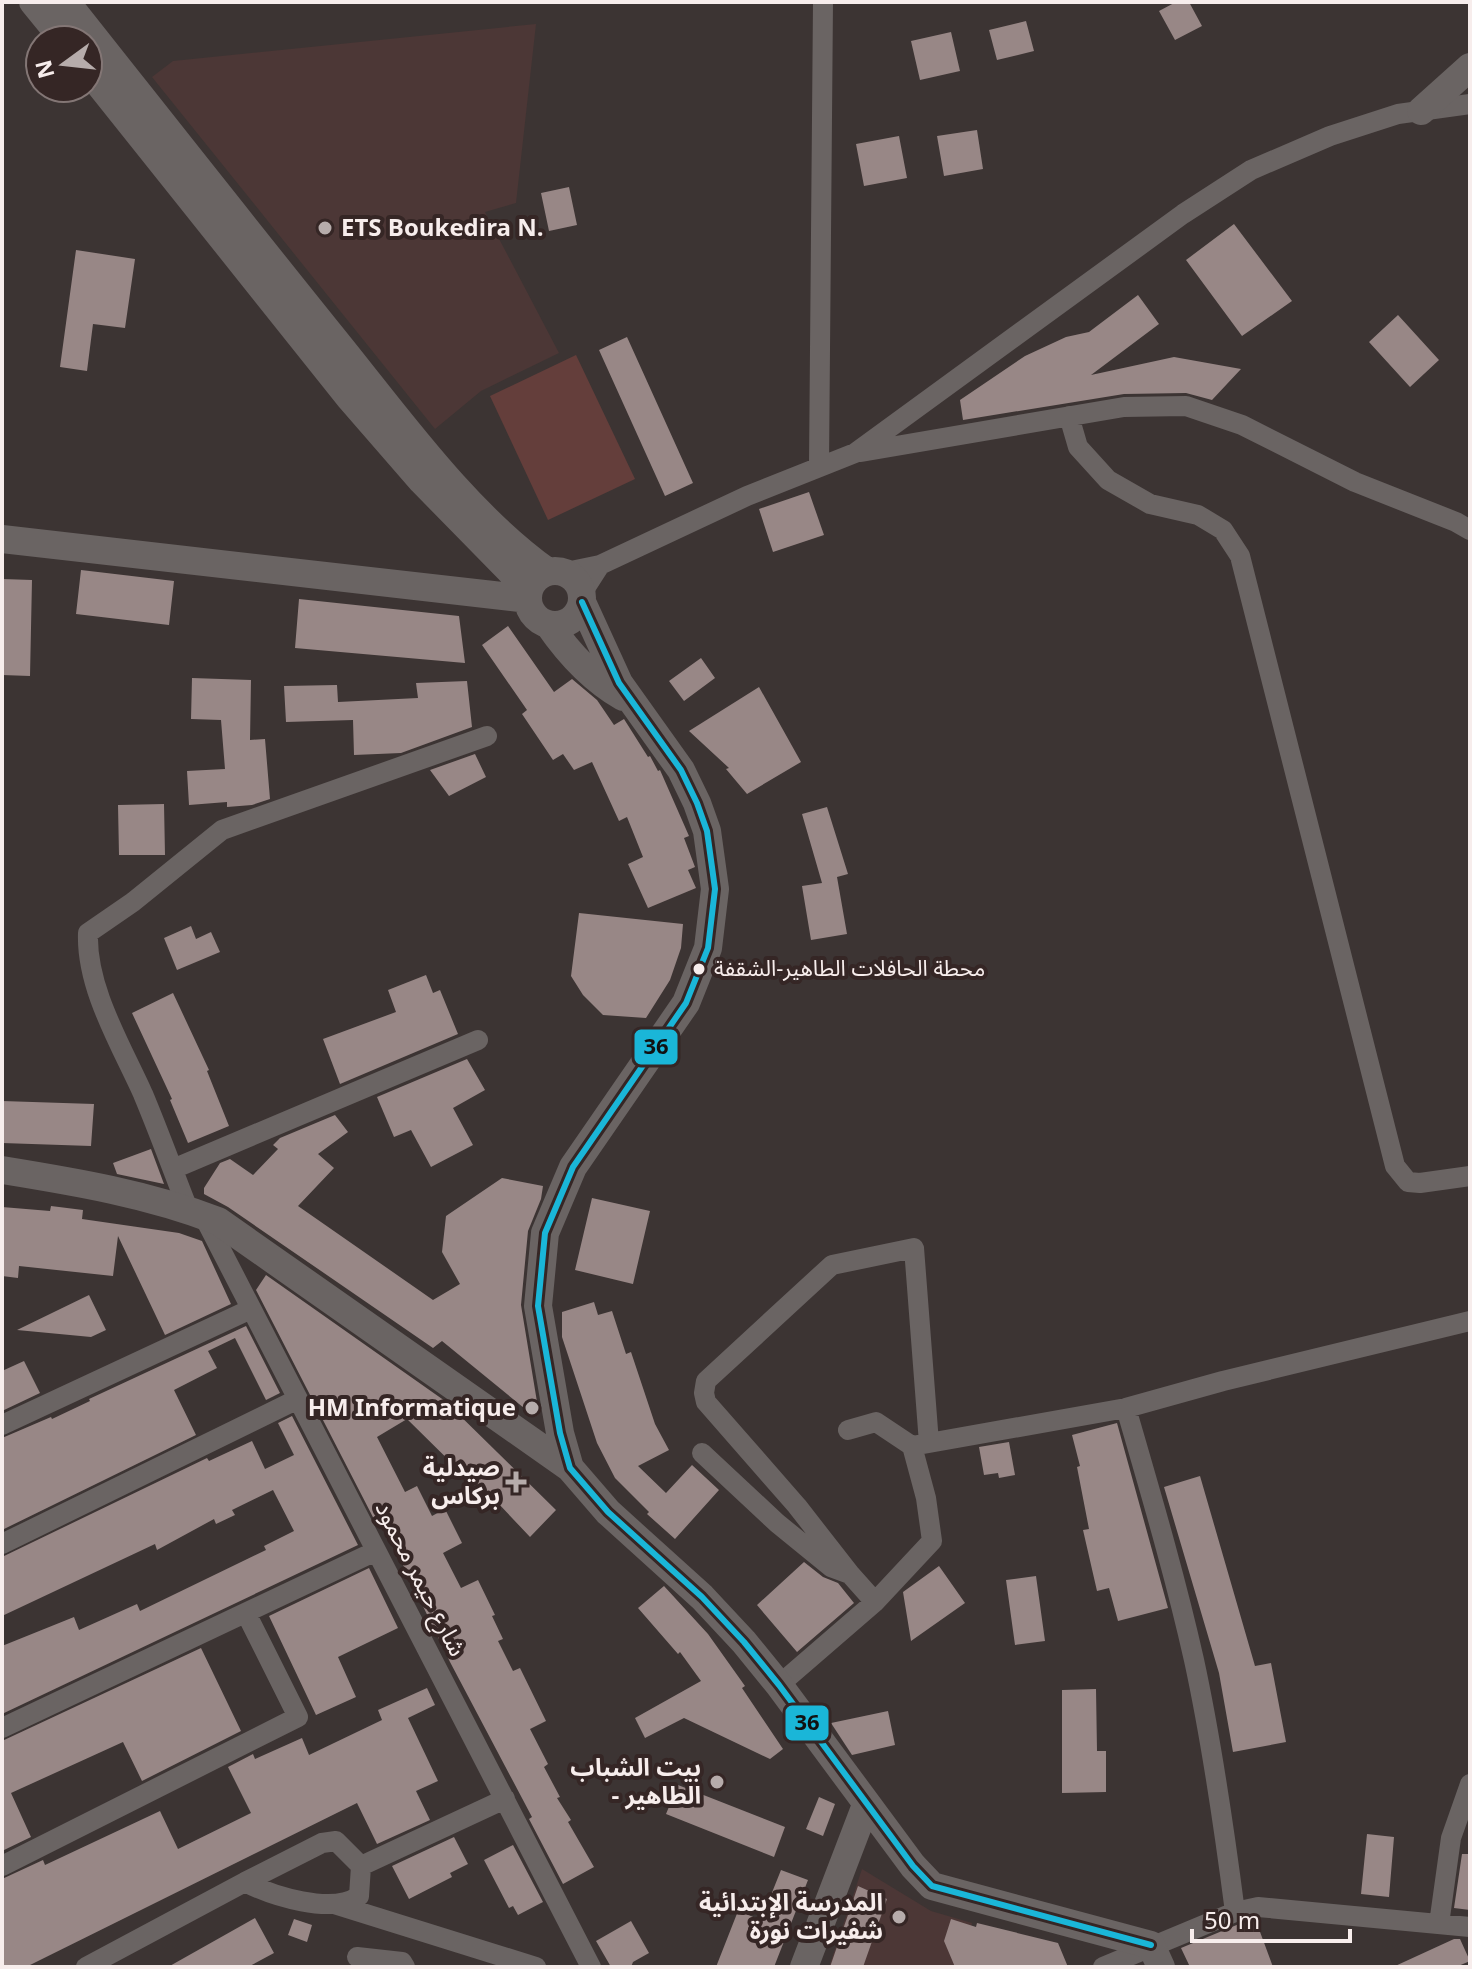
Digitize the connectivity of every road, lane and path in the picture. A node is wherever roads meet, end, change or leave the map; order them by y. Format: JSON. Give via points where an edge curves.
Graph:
{"nodes":[{"id":1,"x":33,"y":2,"type":"edge"},
{"id":2,"x":66,"y":2,"type":"edge"},
{"id":3,"x":823,"y":2,"type":"edge"},
{"id":4,"x":51,"y":24,"type":"edge"},
{"id":5,"x":1470,"y":67,"type":"edge"},
{"id":6,"x":104,"y":90,"type":"edge"},
{"id":7,"x":1470,"y":104,"type":"edge"},
{"id":8,"x":1421,"y":111,"type":"junction"},
{"id":9,"x":1069,"y":416,"type":"junction"},
{"id":10,"x":855,"y":453,"type":"junction"},
{"id":11,"x":819,"y":466,"type":"junction"},
{"id":12,"x":1470,"y":530,"type":"edge"},
{"id":13,"x":2,"y":539,"type":"edge"},
{"id":14,"x":500,"y":561,"type":"junction"},
{"id":15,"x":556,"y":588,"type":"junction"},
{"id":16,"x":479,"y":593,"type":"junction"},
{"id":17,"x":549,"y":625,"type":"junction"},
{"id":18,"x":631,"y":702,"type":"junction"},
{"id":19,"x":487,"y":736,"type":"dead end"},
{"id":20,"x":478,"y":1040,"type":"dead end"},
{"id":21,"x":173,"y":1169,"type":"junction"},
{"id":22,"x":2,"y":1170,"type":"edge"},
{"id":23,"x":1470,"y":1176,"type":"edge"},
{"id":24,"x":195,"y":1212,"type":"junction"},
{"id":25,"x":251,"y":1309,"type":"junction"},
{"id":26,"x":1470,"y":1321,"type":"edge"},
{"id":27,"x":298,"y":1399,"type":"junction"},
{"id":28,"x":1126,"y":1408,"type":"junction"},
{"id":29,"x":2,"y":1425,"type":"edge"},
{"id":30,"x":848,"y":1430,"type":"dead end"},
{"id":31,"x":921,"y":1445,"type":"junction"},
{"id":32,"x":702,"y":1453,"type":"dead end"},
{"id":33,"x":570,"y":1468,"type":"junction"},
{"id":34,"x":2,"y":1544,"type":"edge"},
{"id":35,"x":376,"y":1551,"type":"junction"},
{"id":36,"x":850,"y":1574,"type":"junction"},
{"id":37,"x":875,"y":1602,"type":"junction"},
{"id":38,"x":246,"y":1613,"type":"junction"},
{"id":39,"x":779,"y":1685,"type":"junction"},
{"id":40,"x":2,"y":1728,"type":"edge"},
{"id":41,"x":1470,"y":1784,"type":"edge"},
{"id":42,"x":505,"y":1799,"type":"junction"},
{"id":43,"x":866,"y":1805,"type":"junction"},
{"id":44,"x":2,"y":1866,"type":"edge"},
{"id":45,"x":361,"y":1866,"type":"junction"},
{"id":46,"x":245,"y":1882,"type":"junction"},
{"id":47,"x":334,"y":1904,"type":"junction"},
{"id":48,"x":1235,"y":1912,"type":"junction"},
{"id":49,"x":1439,"y":1924,"type":"junction"},
{"id":50,"x":1470,"y":1927,"type":"edge"},
{"id":51,"x":1156,"y":1956,"type":"edge"},
{"id":52,"x":357,"y":1957,"type":"dead end"},
{"id":53,"x":88,"y":1967,"type":"edge"},
{"id":54,"x":405,"y":1967,"type":"edge"},
{"id":55,"x":536,"y":1967,"type":"edge"},
{"id":56,"x":591,"y":1967,"type":"edge"},
{"id":57,"x":804,"y":1967,"type":"edge"},
{"id":58,"x":1103,"y":1967,"type":"edge"}],
"edges":[{"from":1,"to":4,"type":"main road"},
{"from":2,"to":15,"type":"main road","via":[[411,433],[482,516]]},
{"from":3,"to":11,"type":"street"},
{"from":5,"to":8,"type":"main road"},
{"from":6,"to":14,"type":"main road","via":[[349,397]]},
{"from":7,"to":8,"type":"street"},
{"from":8,"to":10,"type":"street","via":[[1330,136],[1251,170]]},
{"from":9,"to":10,"type":"street"},
{"from":9,"to":12,"type":"street","via":[[1124,407],[1186,406],[1242,425],[1355,482]]},
{"from":9,"to":23,"type":"street","via":[[1078,447],[1108,480],[1150,504],[1198,515],[1223,530],[1240,556],[1395,1166],[1408,1182]]},
{"from":10,"to":11,"type":"street"},
{"from":11,"to":15,"type":"street"},
{"from":13,"to":16,"type":"main road"},
{"from":14,"to":15,"type":"main road"},
{"from":14,"to":16,"type":"main road"},
{"from":15,"to":16,"type":"main road"},
{"from":15,"to":17,"type":"main road","via":[[534,615]]},
{"from":15,"to":17,"type":"main road","via":[[574,618]]},
{"from":15,"to":18,"type":"main road"},
{"from":17,"to":18,"type":"main road","via":[[593,676]]},
{"from":18,"to":33,"type":"main road","via":[[681,770],[697,803],[713,860],[713,919],[708,948],[686,1003],[573,1167],[545,1233],[538,1306]]},
{"from":19,"to":21,"type":"street","name":"شارع حيمر محمود","via":[[222,830],[88,933],[88,954],[102,1001]]},
{"from":20,"to":21,"type":"street"},
{"from":21,"to":24,"type":"street","name":"شارع حيمر محمود"},
{"from":22,"to":24,"type":"main road","via":[[92,1185]]},
{"from":24,"to":25,"type":"street","name":"شارع حيمر محمود"},
{"from":24,"to":33,"type":"main road","via":[[218,1221]]},
{"from":25,"to":27,"type":"street","name":"شارع حيمر محمود"},
{"from":25,"to":29,"type":"street"},
{"from":26,"to":28,"type":"street"},
{"from":27,"to":34,"type":"street"},
{"from":27,"to":35,"type":"street","name":"شارع حيمر محمود"},
{"from":28,"to":31,"type":"street"},
{"from":28,"to":48,"type":"street","via":[[1194,1659]]},
{"from":30,"to":31,"type":"street","via":[[876,1422]]},
{"from":31,"to":36,"type":"street","via":[[914,1248],[832,1265],[706,1381],[706,1402]]},
{"from":31,"to":37,"type":"street","via":[[932,1541]]},
{"from":32,"to":36,"type":"street","via":[[777,1523],[831,1567]]},
{"from":33,"to":39,"type":"main road","via":[[608,1512],[702,1597]]},
{"from":35,"to":38,"type":"street"},
{"from":35,"to":42,"type":"street","name":"شارع حيمر محمود"},
{"from":36,"to":37,"type":"street"},
{"from":37,"to":39,"type":"street"},
{"from":38,"to":40,"type":"street"},
{"from":38,"to":44,"type":"street","via":[[298,1717]]},
{"from":39,"to":43,"type":"main road"},
{"from":41,"to":49,"type":"street","via":[[1451,1838]]},
{"from":42,"to":45,"type":"street"},
{"from":42,"to":56,"type":"street","name":"شارع حيمر محمود"},
{"from":43,"to":51,"type":"main road","via":[[932,1886]]},
{"from":43,"to":57,"type":"main road"},
{"from":45,"to":46,"type":"street","via":[[336,1841]]},
{"from":45,"to":47,"type":"street","via":[[359,1896]]},
{"from":46,"to":47,"type":"street","via":[[266,1893]]},
{"from":46,"to":53,"type":"street"},
{"from":47,"to":55,"type":"street"},
{"from":48,"to":49,"type":"street","via":[[1276,1907]]},
{"from":48,"to":51,"type":"street"},
{"from":49,"to":50,"type":"street"},
{"from":51,"to":58,"type":"street"},
{"from":52,"to":54,"type":"street","via":[[402,1962]]}]}
